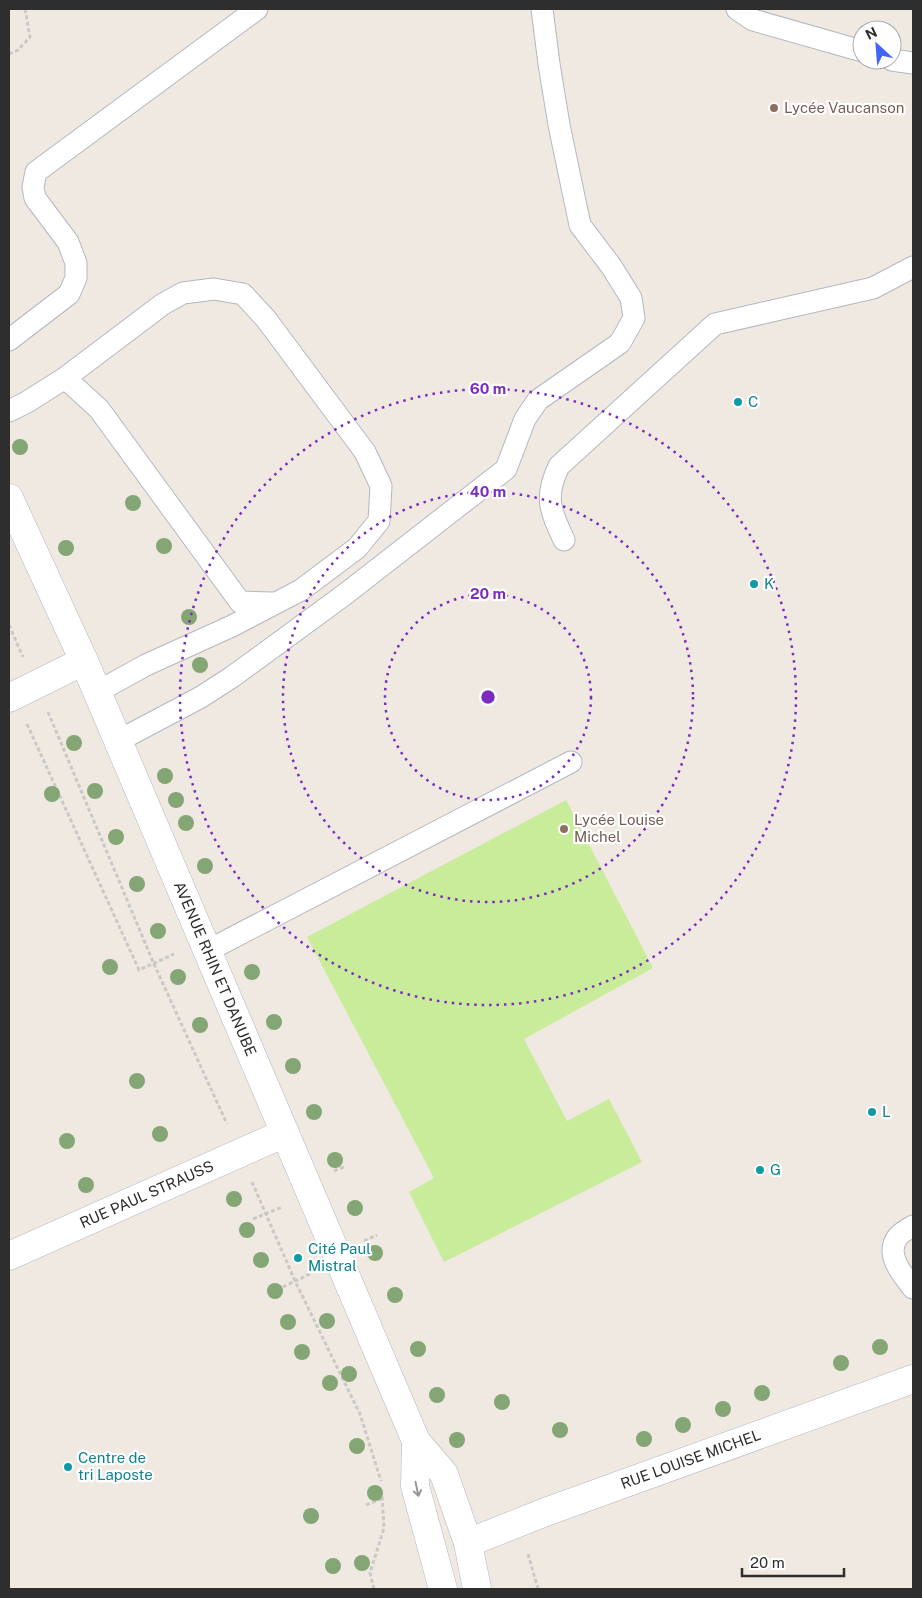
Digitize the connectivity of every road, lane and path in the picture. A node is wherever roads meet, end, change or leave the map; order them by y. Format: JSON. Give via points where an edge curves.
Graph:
{"nodes":[{"id":1,"x":25,"y":9,"type":"edge"},
{"id":2,"x":257,"y":9,"type":"edge"},
{"id":3,"x":542,"y":9,"type":"edge"},
{"id":4,"x":737,"y":9,"type":"edge"},
{"id":5,"x":852,"y":48,"type":"edge"},
{"id":6,"x":9,"y":54,"type":"edge"},
{"id":7,"x":913,"y":267,"type":"edge"},
{"id":8,"x":9,"y":340,"type":"edge"},
{"id":9,"x":65,"y":378,"type":"junction"},
{"id":10,"x":9,"y":411,"type":"edge"},
{"id":11,"x":9,"y":498,"type":"edge"},
{"id":12,"x":564,"y":540,"type":"dead end"},
{"id":13,"x":276,"y":603,"type":"junction"},
{"id":14,"x":84,"y":661,"type":"junction"},
{"id":15,"x":97,"y":692,"type":"junction"},
{"id":16,"x":20,"y":693,"type":"edge"},
{"id":17,"x":118,"y":741,"type":"junction"},
{"id":18,"x":571,"y":762,"type":"dead end"},
{"id":19,"x":207,"y":951,"type":"junction"},
{"id":20,"x":138,"y":970,"type":"dead end"},
{"id":21,"x":285,"y":1133,"type":"junction"},
{"id":22,"x":240,"y":1153,"type":"junction"},
{"id":23,"x":285,"y":1205,"type":"dead end"},
{"id":24,"x":266,"y":1214,"type":"junction"},
{"id":25,"x":252,"y":1219,"type":"dead end"},
{"id":26,"x":913,"y":1226,"type":"edge"},
{"id":27,"x":377,"y":1235,"type":"dead end"},
{"id":28,"x":359,"y":1243,"type":"dead end"},
{"id":29,"x":9,"y":1256,"type":"edge"},
{"id":30,"x":314,"y":1272,"type":"dead end"},
{"id":31,"x":295,"y":1281,"type":"junction"},
{"id":32,"x":284,"y":1287,"type":"dead end"},
{"id":33,"x":913,"y":1288,"type":"edge"},
{"id":34,"x":913,"y":1379,"type":"edge"},
{"id":35,"x":416,"y":1441,"type":"junction"},
{"id":36,"x":468,"y":1543,"type":"junction"},
{"id":37,"x":374,"y":1589,"type":"edge"},
{"id":38,"x":443,"y":1589,"type":"edge"},
{"id":39,"x":477,"y":1589,"type":"edge"}],
"edges":[{"from":1,"to":6,"type":"path","via":[[30,37],[18,50]]},
{"from":2,"to":8,"type":"lane","via":[[36,172],[32,187],[35,198],[68,242],[76,263],[76,278],[69,294]]},
{"from":3,"to":17,"type":"lane","via":[[558,116],[580,225],[632,298],[634,318],[620,344],[538,400],[525,419],[506,469],[461,506],[232,677]]},
{"from":4,"to":5,"type":"lane","via":[[753,20]]},
{"from":7,"to":12,"type":"lane","via":[[873,288],[715,324],[559,466],[549,495]]},
{"from":9,"to":10,"type":"lane"},
{"from":9,"to":13,"type":"lane","via":[[99,409],[240,602]]},
{"from":9,"to":13,"type":"lane","via":[[163,304],[183,293],[214,289],[243,294],[266,319],[365,452],[381,486],[379,520],[357,548],[301,590]]},
{"from":11,"to":14,"type":"street","name":"AVENUE RHIN ET DANUBE"},
{"from":13,"to":15,"type":"lane"},
{"from":14,"to":15,"type":"street","name":"AVENUE RHIN ET DANUBE"},
{"from":14,"to":16,"type":"street"},
{"from":15,"to":17,"type":"street","name":"AVENUE RHIN ET DANUBE"},
{"from":16,"to":20,"type":"path"},
{"from":16,"to":22,"type":"path","via":[[154,964]]},
{"from":17,"to":19,"type":"street","name":"AVENUE RHIN ET DANUBE"},
{"from":18,"to":19,"type":"lane"},
{"from":19,"to":21,"type":"street","name":"AVENUE RHIN ET DANUBE"},
{"from":21,"to":22,"type":"street","name":"RUE PAUL STRAUSS"},
{"from":21,"to":35,"type":"street","name":"AVENUE RHIN ET DANUBE"},
{"from":22,"to":24,"type":"path"},
{"from":22,"to":29,"type":"street","name":"RUE PAUL STRAUSS"},
{"from":23,"to":24,"type":"path"},
{"from":24,"to":25,"type":"path"},
{"from":24,"to":31,"type":"path"},
{"from":26,"to":33,"type":"lane","via":[[897,1237],[893,1247],[894,1260]]},
{"from":27,"to":28,"type":"path"},
{"from":30,"to":31,"type":"path"},
{"from":31,"to":32,"type":"path"},
{"from":31,"to":37,"type":"path","via":[[360,1414],[381,1481],[384,1528],[370,1572]]},
{"from":34,"to":36,"type":"street","name":"RUE LOUISE MICHEL"},
{"from":35,"to":36,"type":"street","name":"AVENUE RHIN ET DANUBE","via":[[444,1474]]},
{"from":35,"to":38,"type":"street","name":"AVENUE RHIN ET DANUBE","one_way":true,"via":[[416,1486]]},
{"from":36,"to":39,"type":"street","name":"AVENUE RHIN ET DANUBE"}]}
